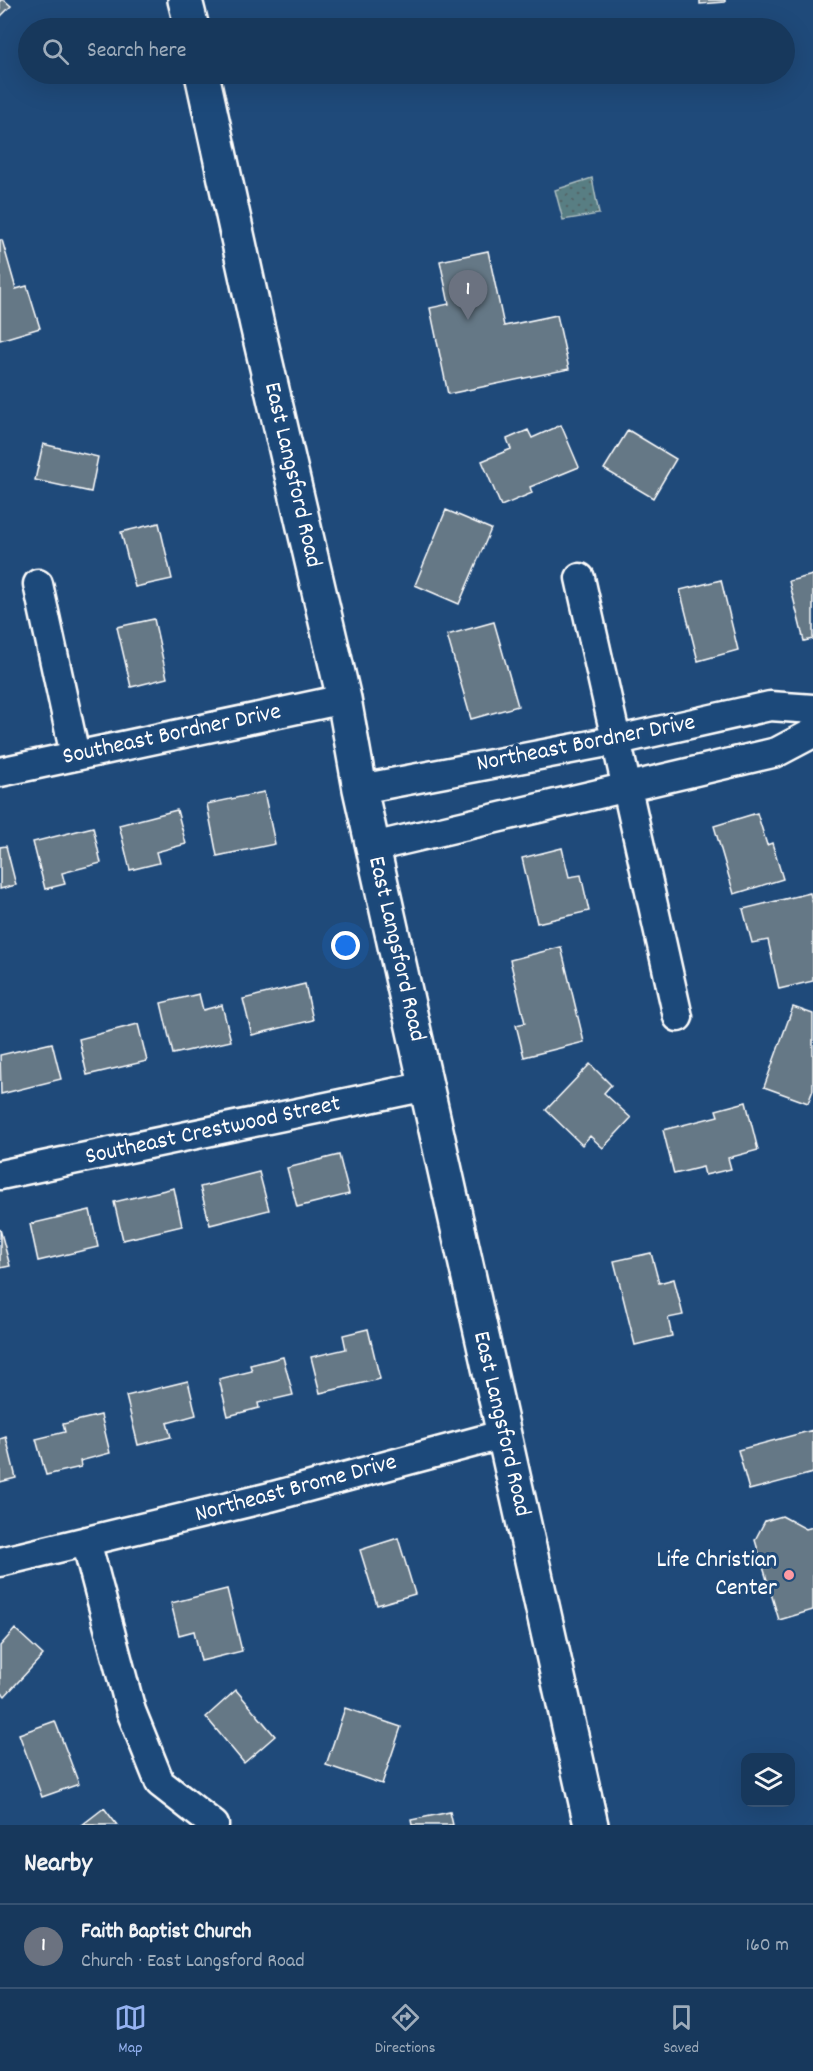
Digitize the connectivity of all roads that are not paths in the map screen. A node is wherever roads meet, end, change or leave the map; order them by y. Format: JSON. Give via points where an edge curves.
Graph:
{"nodes":[{"id":1,"x":185,"y":0,"type":"edge"},
{"id":2,"x":190,"y":18,"type":"edge"},
{"id":3,"x":204,"y":84,"type":"edge"},
{"id":4,"x":580,"y":578,"type":"dead end"},
{"id":5,"x":38,"y":584,"type":"dead end"},
{"id":6,"x":344,"y":699,"type":"junction"},
{"id":7,"x":813,"y":709,"type":"edge"},
{"id":8,"x":813,"y":733,"type":"edge"},
{"id":9,"x":618,"y":740,"type":"junction"},
{"id":10,"x":75,"y":755,"type":"junction"},
{"id":11,"x":0,"y":772,"type":"edge"},
{"id":12,"x":628,"y":786,"type":"junction"},
{"id":13,"x":360,"y":789,"type":"junction"},
{"id":14,"x":373,"y":847,"type":"junction"},
{"id":15,"x":678,"y":1017,"type":"dead end"},
{"id":16,"x":427,"y":1086,"type":"junction"},
{"id":17,"x":0,"y":1175,"type":"edge"},
{"id":18,"x":505,"y":1434,"type":"junction"},
{"id":19,"x":86,"y":1541,"type":"junction"},
{"id":20,"x":0,"y":1562,"type":"edge"},
{"id":21,"x":214,"y":1825,"type":"edge"},
{"id":22,"x":591,"y":1825,"type":"edge"}],
"edges":[{"from":1,"to":2,"type":"street"},
{"from":3,"to":6,"type":"street","name":"East Langsford Road"},
{"from":4,"to":9,"type":"street"},
{"from":5,"to":10,"type":"street"},
{"from":6,"to":10,"type":"street","name":"Southeast Bordner Drive"},
{"from":6,"to":13,"type":"street","name":"East Langsford Road"},
{"from":7,"to":9,"type":"street","name":"Northeast Bordner Drive","via":[[770,706]]},
{"from":8,"to":12,"type":"street","name":"Northeast Bordner Drive","via":[[777,752]]},
{"from":9,"to":12,"type":"street"},
{"from":9,"to":13,"type":"street","name":"Northeast Bordner Drive"},
{"from":10,"to":11,"type":"street","name":"Southeast Bordner Drive"},
{"from":12,"to":14,"type":"street","name":"Northeast Bordner Drive"},
{"from":12,"to":15,"type":"street"},
{"from":13,"to":14,"type":"street","name":"East Langsford Road"},
{"from":14,"to":16,"type":"street","name":"East Langsford Road"},
{"from":16,"to":17,"type":"street","name":"Southeast Crestwood Street"},
{"from":16,"to":18,"type":"street","name":"East Langsford Road"},
{"from":18,"to":19,"type":"street","name":"Northeast Brome Drive"},
{"from":18,"to":22,"type":"street","name":"East Langsford Road"},
{"from":19,"to":20,"type":"street","name":"Northeast Brome Drive"},
{"from":19,"to":21,"type":"street","via":[[131,1711],[160,1783]]}]}
